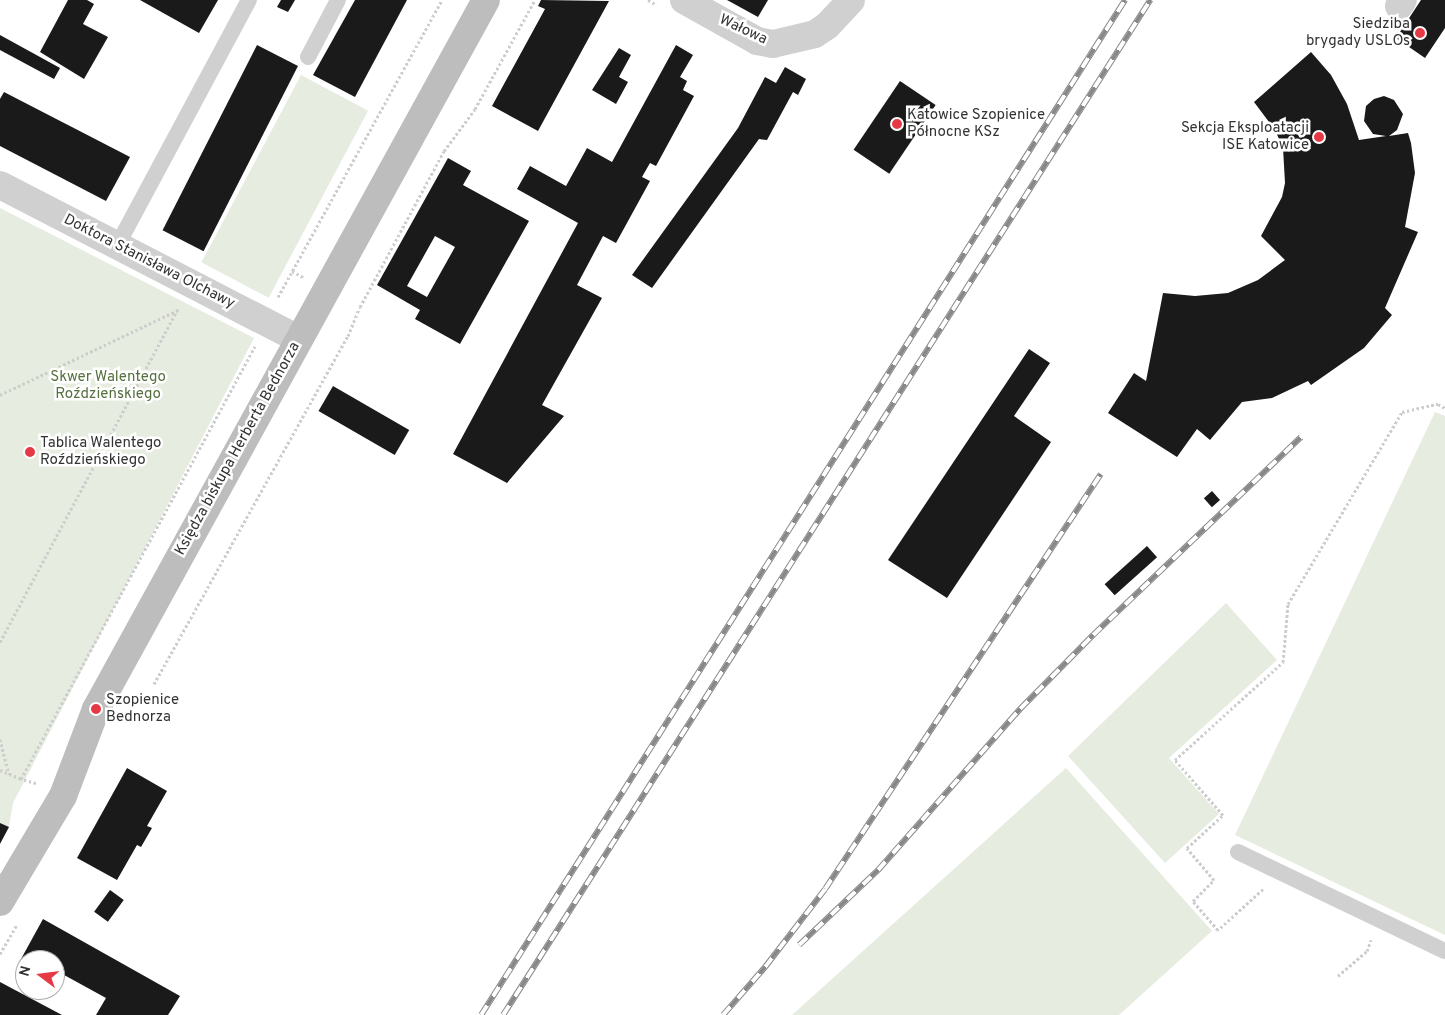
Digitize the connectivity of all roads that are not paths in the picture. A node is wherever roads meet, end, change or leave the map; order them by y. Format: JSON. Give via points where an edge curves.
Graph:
{"nodes":[{"id":1,"x":249,"y":0,"type":"edge"},
{"id":2,"x":338,"y":0,"type":"edge"},
{"id":3,"x":486,"y":0,"type":"edge"},
{"id":4,"x":684,"y":0,"type":"edge"},
{"id":5,"x":851,"y":0,"type":"edge"},
{"id":6,"x":308,"y":57,"type":"dead end"},
{"id":7,"x":0,"y":185,"type":"edge"},
{"id":8,"x":117,"y":246,"type":"junction"},
{"id":9,"x":298,"y":339,"type":"junction"},
{"id":10,"x":1238,"y":852,"type":"dead end"},
{"id":11,"x":0,"y":902,"type":"edge"},
{"id":12,"x":1445,"y":951,"type":"edge"}],
"edges":[{"from":1,"to":8,"type":"lane"},
{"from":2,"to":6,"type":"lane"},
{"from":3,"to":9,"type":"street","name":"Księdza biskupa Herberta Bednorza"},
{"from":4,"to":5,"type":"street","name":"Wałowa","via":[[746,35],[773,44],[815,34]]},
{"from":7,"to":8,"type":"street","name":"Doktora Stanisława Olchawy"},
{"from":8,"to":9,"type":"street","name":"Doktora Stanisława Olchawy"},
{"from":9,"to":11,"type":"street","name":"Księdza biskupa Herberta Bednorza","via":[[96,709],[62,796]]},
{"from":10,"to":12,"type":"lane"}]}
